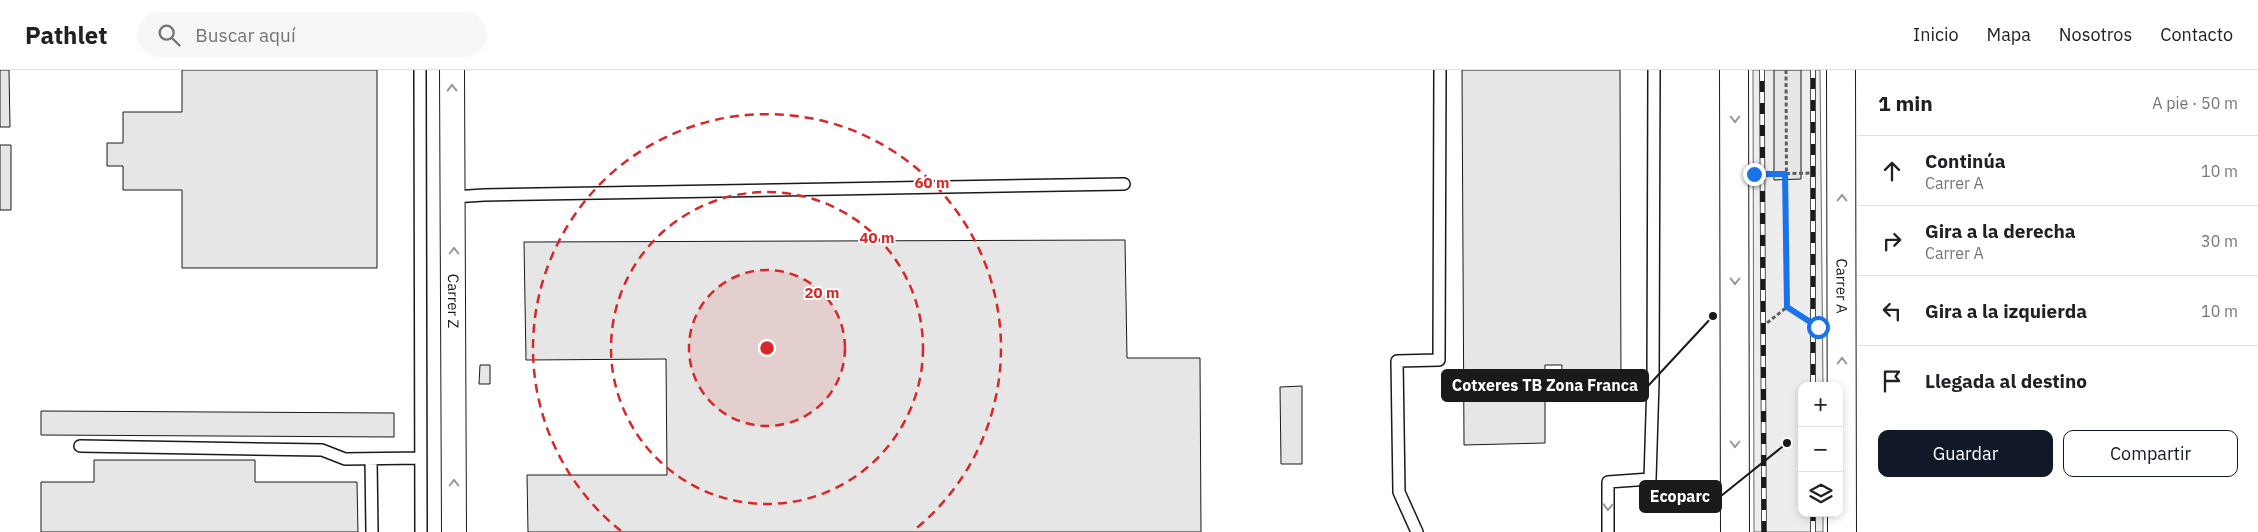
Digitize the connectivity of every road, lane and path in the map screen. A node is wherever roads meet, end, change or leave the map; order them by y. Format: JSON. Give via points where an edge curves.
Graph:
{"nodes":[{"id":1,"x":420,"y":70,"type":"edge"},
{"id":2,"x":452,"y":70,"type":"edge"},
{"id":3,"x":1440,"y":70,"type":"edge"},
{"id":4,"x":1654,"y":70,"type":"edge"},
{"id":5,"x":1734,"y":70,"type":"edge"},
{"id":6,"x":1786,"y":70,"type":"edge"},
{"id":7,"x":1842,"y":70,"type":"edge"},
{"id":8,"x":1817,"y":173,"type":"dead end"},
{"id":9,"x":1754,"y":174,"type":"dead end"},
{"id":10,"x":1785,"y":174,"type":"junction"},
{"id":11,"x":1124,"y":184,"type":"dead end"},
{"id":12,"x":453,"y":198,"type":"junction"},
{"id":13,"x":1818,"y":327,"type":"dead end"},
{"id":14,"x":80,"y":446,"type":"dead end"},
{"id":15,"x":421,"y":458,"type":"junction"},
{"id":16,"x":371,"y":459,"type":"junction"},
{"id":17,"x":372,"y":532,"type":"edge"},
{"id":18,"x":421,"y":532,"type":"edge"},
{"id":19,"x":454,"y":532,"type":"edge"},
{"id":20,"x":1417,"y":532,"type":"edge"},
{"id":21,"x":1608,"y":532,"type":"edge"},
{"id":22,"x":1735,"y":532,"type":"edge"},
{"id":23,"x":1842,"y":532,"type":"edge"}],
"edges":[{"from":1,"to":15,"type":"lane"},
{"from":12,"to":2,"type":"street","name":"Carrer Z","one_way":true},
{"from":3,"to":20,"type":"lane","via":[[1439,360],[1397,361],[1399,492]]},
{"from":4,"to":21,"type":"lane","one_way":true,"via":[[1650,479],[1608,482]]},
{"from":5,"to":22,"type":"main road","one_way":true},
{"from":6,"to":10,"type":"path","name":"Carrer A"},
{"from":23,"to":7,"type":"main road","name":"Carrer A","one_way":true},
{"from":8,"to":10,"type":"path"},
{"from":9,"to":10,"type":"path"},
{"from":10,"to":13,"type":"path","name":"Carrer A","via":[[1787,307]]},
{"from":11,"to":12,"type":"lane"},
{"from":19,"to":12,"type":"street","name":"Carrer Z","one_way":true},
{"from":14,"to":16,"type":"lane","via":[[322,450],[345,459]]},
{"from":15,"to":16,"type":"lane"},
{"from":15,"to":18,"type":"lane"},
{"from":16,"to":17,"type":"lane"}]}
